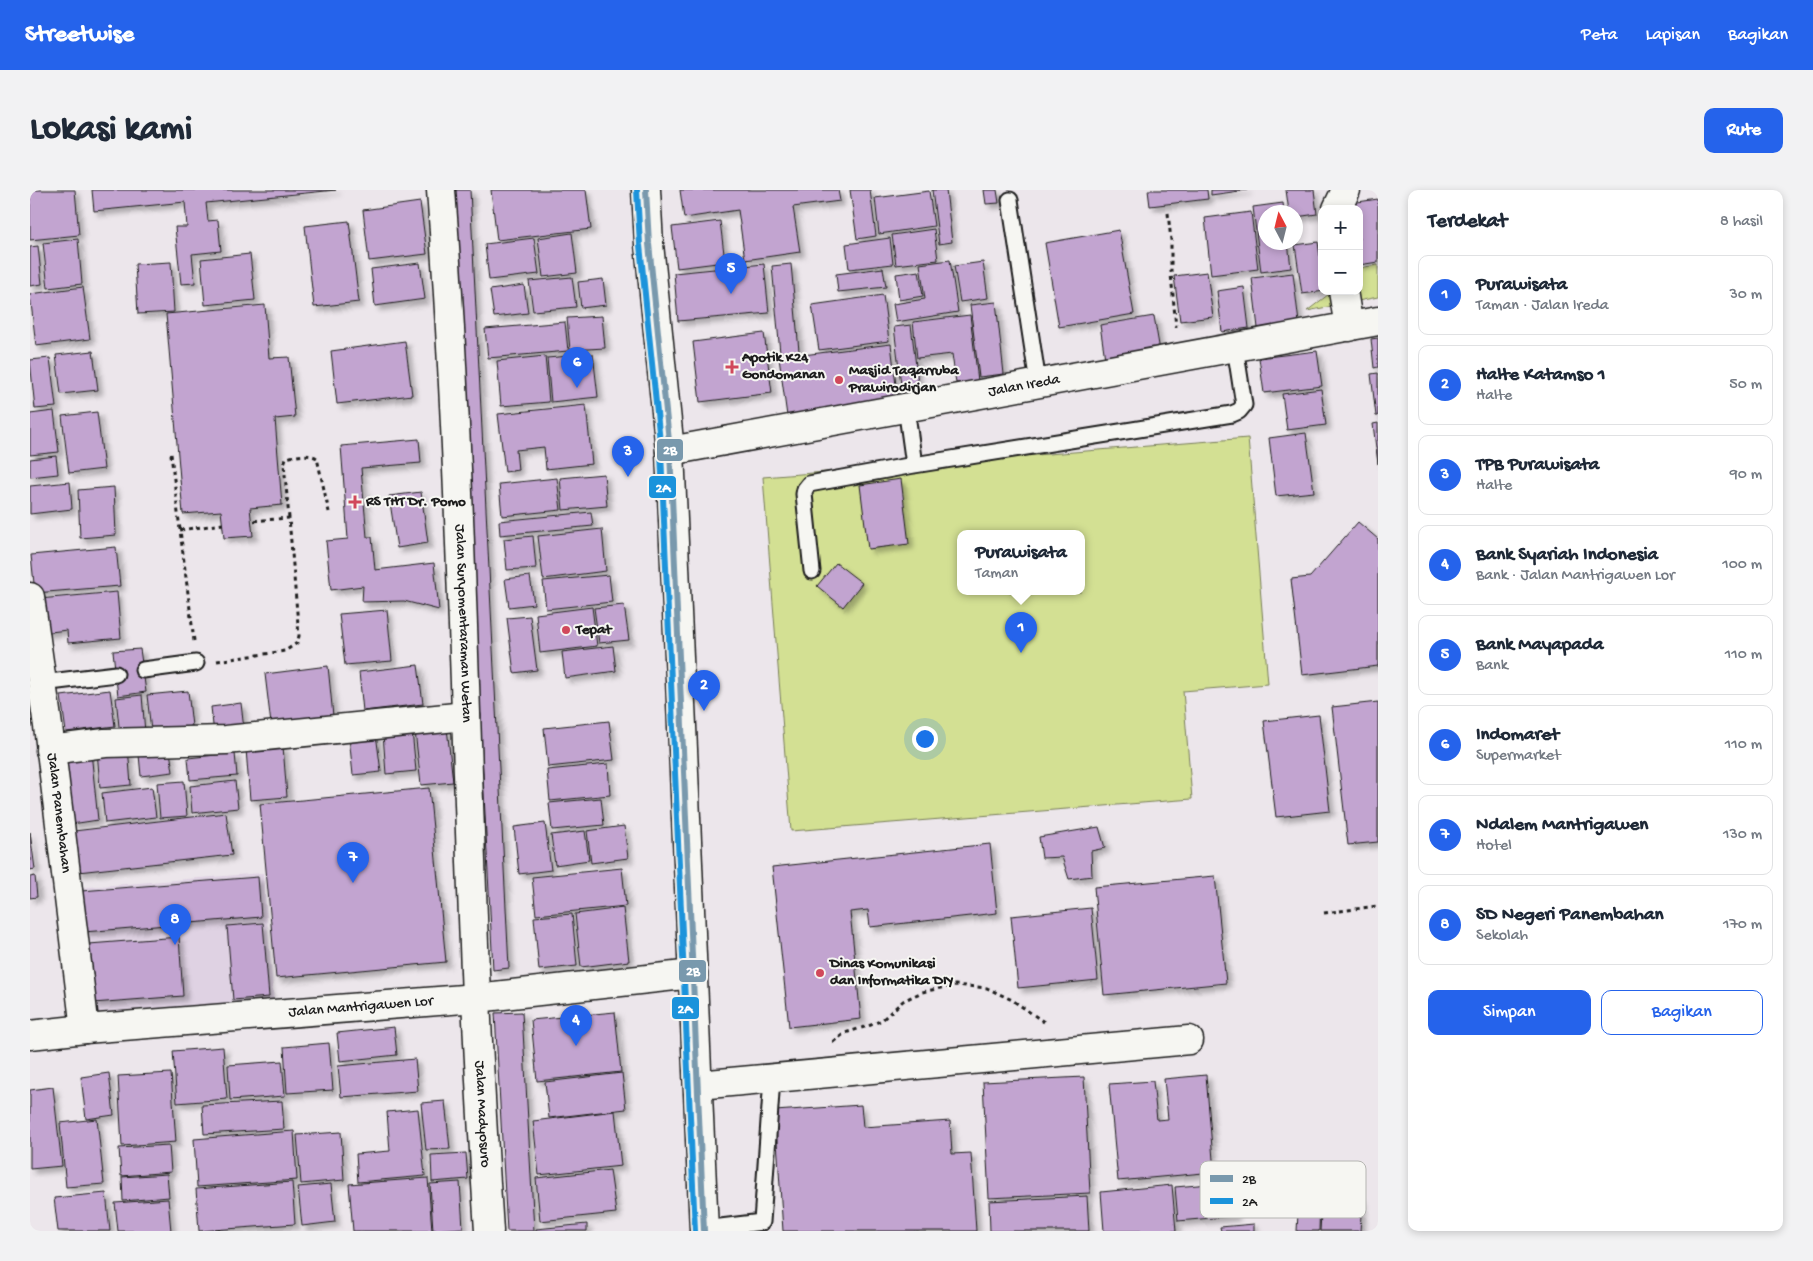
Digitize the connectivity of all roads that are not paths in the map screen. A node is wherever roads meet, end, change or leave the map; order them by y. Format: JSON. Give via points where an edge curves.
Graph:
{"nodes":[{"id":1,"x":441,"y":190,"type":"edge"},
{"id":2,"x":646,"y":190,"type":"edge"},
{"id":3,"x":1346,"y":190,"type":"edge"},
{"id":4,"x":1010,"y":200,"type":"dead end"},
{"id":5,"x":1339,"y":205,"type":"edge"},
{"id":6,"x":1344,"y":295,"type":"edge"},
{"id":7,"x":1378,"y":321,"type":"edge"},
{"id":8,"x":1349,"y":327,"type":"junction"},
{"id":9,"x":1235,"y":347,"type":"junction"},
{"id":10,"x":1038,"y":383,"type":"junction"},
{"id":11,"x":906,"y":407,"type":"junction"},
{"id":12,"x":670,"y":450,"type":"junction"},
{"id":13,"x":914,"y":465,"type":"junction"},
{"id":14,"x":812,"y":571,"type":"dead end"},
{"id":15,"x":30,"y":597,"type":"edge"},
{"id":16,"x":196,"y":663,"type":"road end"},
{"id":17,"x":143,"y":670,"type":"dead end"},
{"id":18,"x":116,"y":674,"type":"dead end"},
{"id":19,"x":42,"y":683,"type":"junction"},
{"id":20,"x":466,"y":716,"type":"junction"},
{"id":21,"x":43,"y":735,"type":"edge"},
{"id":22,"x":692,"y":974,"type":"junction"},
{"id":23,"x":476,"y":998,"type":"junction"},
{"id":24,"x":85,"y":1029,"type":"junction"},
{"id":25,"x":30,"y":1035,"type":"edge"},
{"id":26,"x":1189,"y":1040,"type":"dead end"},
{"id":27,"x":772,"y":1078,"type":"junction"},
{"id":28,"x":698,"y":1085,"type":"junction"},
{"id":29,"x":704,"y":1230,"type":"edge"},
{"id":30,"x":489,"y":1231,"type":"edge"}],
"edges":[{"from":1,"to":20,"type":"street","name":"Jalan Suryomentaraman Wetan","via":[[450,313]]},
{"from":2,"to":12,"type":"street"},
{"from":3,"to":5,"type":"street"},
{"from":4,"to":10,"type":"lane"},
{"from":6,"to":8,"type":"street"},
{"from":7,"to":8,"type":"street","name":"Jalan Ireda"},
{"from":8,"to":9,"type":"street","name":"Jalan Ireda"},
{"from":9,"to":10,"type":"street","name":"Jalan Ireda"},
{"from":9,"to":13,"type":"lane","via":[[1244,405],[1232,414]]},
{"from":10,"to":11,"type":"street","name":"Jalan Ireda"},
{"from":11,"to":12,"type":"street","name":"Jalan Ireda"},
{"from":11,"to":13,"type":"lane"},
{"from":12,"to":22,"type":"street"},
{"from":13,"to":14,"type":"lane","via":[[809,484],[804,494]]},
{"from":15,"to":19,"type":"street","name":"Jalan Panembahan"},
{"from":16,"to":17,"type":"lane"},
{"from":18,"to":19,"type":"lane"},
{"from":19,"to":21,"type":"street","name":"Jalan Panembahan"},
{"from":20,"to":21,"type":"street","via":[[226,740],[105,743]]},
{"from":20,"to":23,"type":"street","name":"Jalan Suryomentaraman Wetan"},
{"from":21,"to":24,"type":"street","name":"Jalan Panembahan"},
{"from":22,"to":23,"type":"street","name":"Jalan Mantrigawen Lor"},
{"from":22,"to":28,"type":"street"},
{"from":23,"to":24,"type":"street","name":"Jalan Mantrigawen Lor"},
{"from":23,"to":30,"type":"street","name":"Jalan Madyosuro"},
{"from":24,"to":25,"type":"street","name":"Jalan Mantrigawen Lor"},
{"from":26,"to":27,"type":"street"},
{"from":27,"to":28,"type":"street"},
{"from":27,"to":29,"type":"lane","via":[[762,1222]]},
{"from":28,"to":29,"type":"street"}]}
